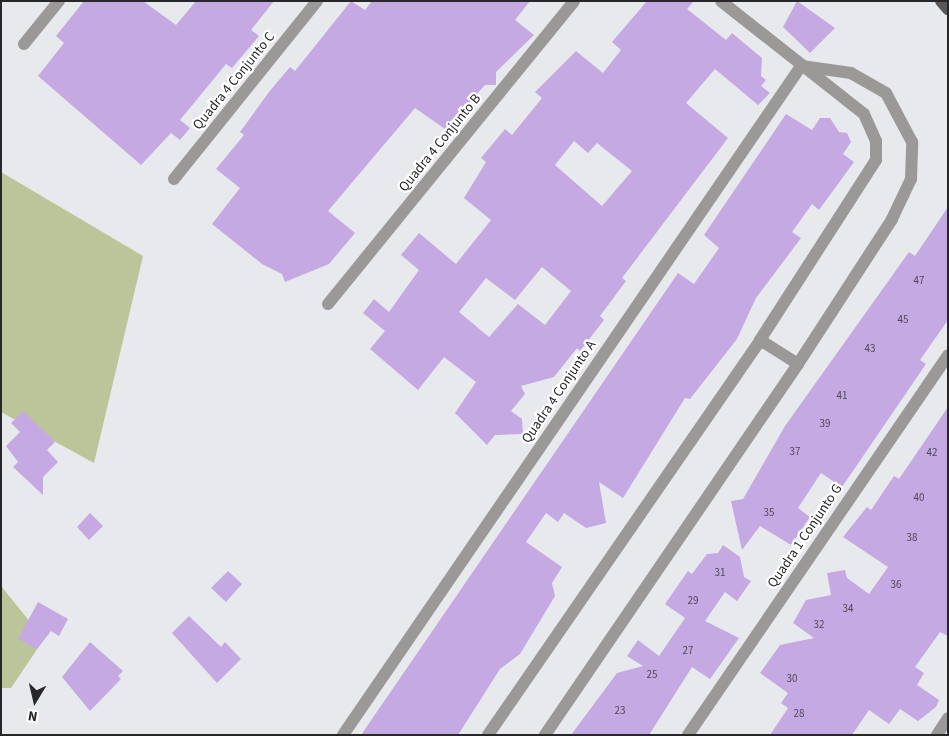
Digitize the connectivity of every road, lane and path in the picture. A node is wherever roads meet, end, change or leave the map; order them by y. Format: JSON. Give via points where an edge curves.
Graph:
{"nodes":[{"id":1,"x":59,"y":1,"type":"edge"},
{"id":2,"x":317,"y":1,"type":"edge"},
{"id":3,"x":574,"y":1,"type":"edge"},
{"id":4,"x":721,"y":1,"type":"edge"},
{"id":5,"x":24,"y":44,"type":"dead end"},
{"id":6,"x":801,"y":66,"type":"junction"},
{"id":7,"x":174,"y":179,"type":"dead end"},
{"id":8,"x":328,"y":304,"type":"dead end"},
{"id":9,"x":760,"y":340,"type":"junction"},
{"id":10,"x":948,"y":355,"type":"edge"},
{"id":11,"x":798,"y":364,"type":"junction"},
{"id":12,"x":948,"y":718,"type":"edge"},
{"id":13,"x":343,"y":735,"type":"edge"},
{"id":14,"x":488,"y":735,"type":"edge"},
{"id":15,"x":545,"y":735,"type":"edge"},
{"id":16,"x":688,"y":735,"type":"edge"},
{"id":17,"x":937,"y":735,"type":"edge"}],
"edges":[{"from":1,"to":5,"type":"street"},
{"from":2,"to":7,"type":"street","name":"Quadra 4 Conjunto C"},
{"from":3,"to":8,"type":"street","name":"Quadra 4 Conjunto B"},
{"from":4,"to":6,"type":"street"},
{"from":6,"to":9,"type":"street","via":[[864,114],[876,141],[876,160]]},
{"from":6,"to":11,"type":"street","via":[[851,73],[886,93],[907,128],[913,159],[912,179],[901,203]]},
{"from":6,"to":13,"type":"street","name":"Quadra 4 Conjunto A"},
{"from":9,"to":11,"type":"street"},
{"from":9,"to":14,"type":"street"},
{"from":10,"to":16,"type":"street","name":"Quadra 1 Conjunto G"},
{"from":11,"to":15,"type":"street"},
{"from":12,"to":17,"type":"street"}]}
